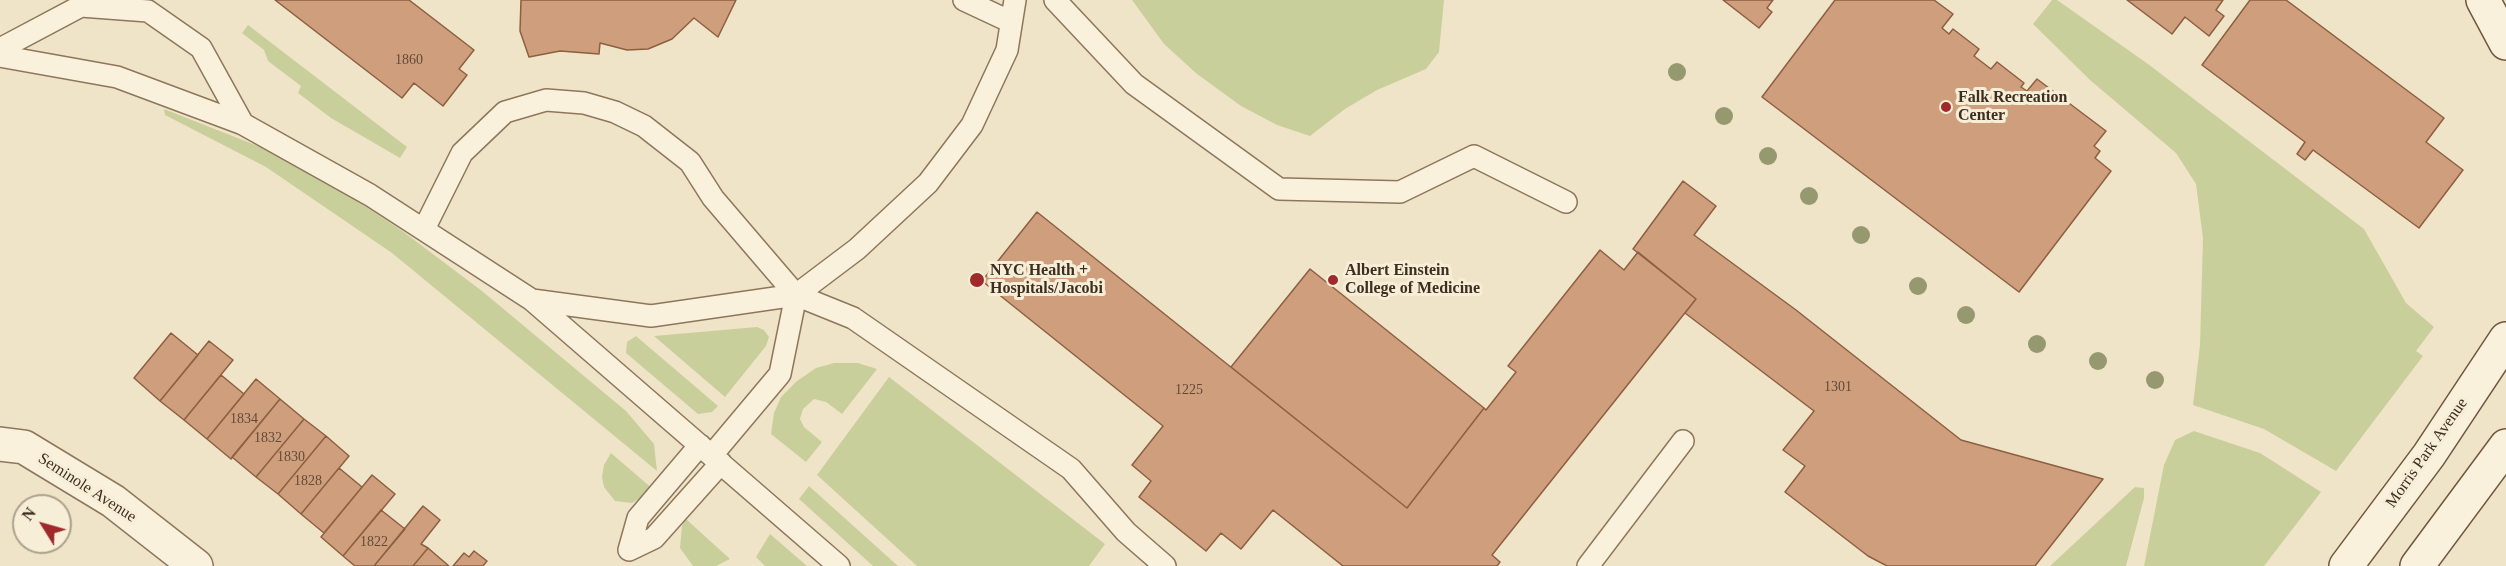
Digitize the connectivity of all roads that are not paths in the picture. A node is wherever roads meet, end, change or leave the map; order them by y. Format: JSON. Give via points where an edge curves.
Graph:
{"nodes":[{"id":1,"x":964,"y":0,"type":"edge"},
{"id":2,"x":1015,"y":0,"type":"edge"},
{"id":3,"x":1055,"y":0,"type":"edge"},
{"id":4,"x":2483,"y":0,"type":"edge"},
{"id":5,"x":1011,"y":22,"type":"junction"},
{"id":6,"x":2506,"y":43,"type":"edge"},
{"id":7,"x":0,"y":49,"type":"edge"},
{"id":8,"x":0,"y":56,"type":"edge"},
{"id":9,"x":243,"y":124,"type":"junction"},
{"id":10,"x":1566,"y":202,"type":"dead end"},
{"id":11,"x":424,"y":229,"type":"junction"},
{"id":12,"x":796,"y":295,"type":"junction"},
{"id":13,"x":532,"y":300,"type":"junction"},
{"id":14,"x":2506,"y":339,"type":"edge"},
{"id":15,"x":1683,"y":441,"type":"dead end"},
{"id":16,"x":0,"y":444,"type":"edge"},
{"id":17,"x":2506,"y":446,"type":"edge"},
{"id":18,"x":711,"y":454,"type":"junction"},
{"id":19,"x":196,"y":566,"type":"edge"},
{"id":20,"x":839,"y":566,"type":"edge"},
{"id":21,"x":1165,"y":566,"type":"edge"},
{"id":22,"x":1588,"y":566,"type":"edge"},
{"id":23,"x":2346,"y":566,"type":"edge"},
{"id":24,"x":2417,"y":566,"type":"edge"}],
"edges":[{"from":1,"to":5,"type":"lane"},
{"from":2,"to":5,"type":"lane"},
{"from":3,"to":10,"type":"lane","via":[[1134,84],[1279,189],[1400,192],[1474,156]]},
{"from":4,"to":6,"type":"main road"},
{"from":5,"to":12,"type":"lane","via":[[1007,50],[972,125],[928,183],[857,249]]},
{"from":7,"to":9,"type":"lane","via":[[81,6],[148,11],[201,48]]},
{"from":8,"to":9,"type":"lane","via":[[117,77]]},
{"from":9,"to":11,"type":"lane"},
{"from":11,"to":12,"type":"lane","via":[[462,153],[505,112],[546,100],[584,103],[644,126],[690,162],[713,198]]},
{"from":11,"to":13,"type":"lane"},
{"from":12,"to":13,"type":"lane","via":[[651,316]]},
{"from":12,"to":18,"type":"lane","via":[[780,374]]},
{"from":12,"to":21,"type":"lane","via":[[853,318],[1071,469],[1126,532]]},
{"from":13,"to":18,"type":"lane"},
{"from":14,"to":23,"type":"main road","name":"Morris Park Avenue","via":[[2429,455]]},
{"from":15,"to":22,"type":"lane"},
{"from":16,"to":19,"type":"main road","name":"Seminole Avenue","via":[[24,447],[113,501]]},
{"from":17,"to":24,"type":"main road"},
{"from":18,"to":20,"type":"lane"}]}
